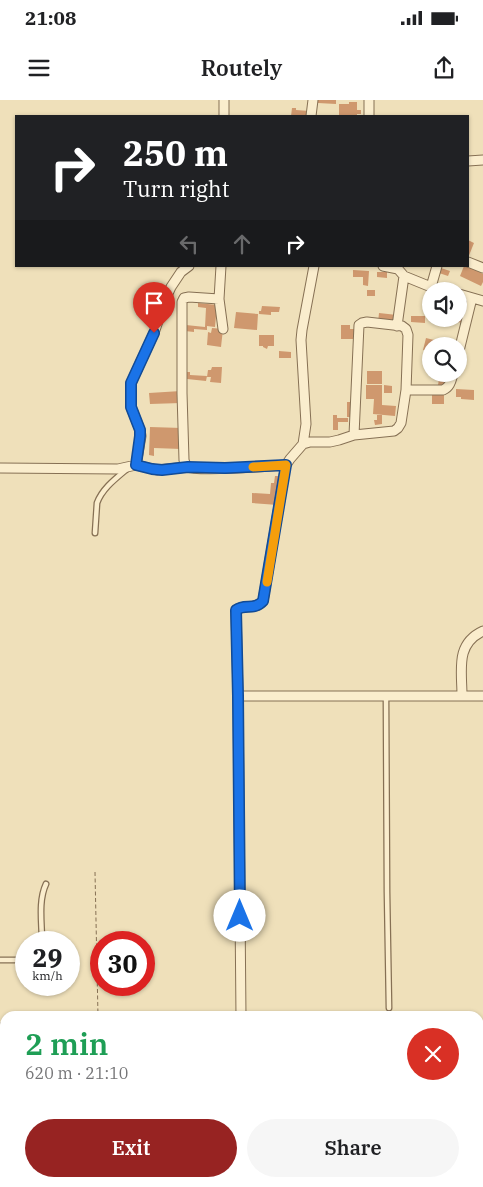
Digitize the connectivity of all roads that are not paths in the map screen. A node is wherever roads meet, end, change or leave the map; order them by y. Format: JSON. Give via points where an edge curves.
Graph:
{"nodes":[{"id":1,"x":224,"y":100,"type":"edge"},
{"id":2,"x":313,"y":100,"type":"edge"},
{"id":3,"x":369,"y":100,"type":"edge"},
{"id":4,"x":224,"y":115,"type":"edge"},
{"id":5,"x":311,"y":115,"type":"edge"},
{"id":6,"x":369,"y":115,"type":"edge"},
{"id":7,"x":483,"y":160,"type":"edge"},
{"id":8,"x":469,"y":161,"type":"edge"},
{"id":9,"x":469,"y":262,"type":"edge"},
{"id":10,"x":188,"y":267,"type":"edge"},
{"id":11,"x":221,"y":267,"type":"edge"},
{"id":12,"x":314,"y":267,"type":"edge"},
{"id":13,"x":388,"y":267,"type":"edge"},
{"id":14,"x":437,"y":267,"type":"edge"},
{"id":15,"x":483,"y":268,"type":"edge"},
{"id":16,"x":404,"y":276,"type":"junction"},
{"id":17,"x":432,"y":282,"type":"edge"},
{"id":18,"x":422,"y":283,"type":"edge"},
{"id":19,"x":467,"y":296,"type":"edge"},
{"id":20,"x":472,"y":298,"type":"junction"},
{"id":21,"x":219,"y":300,"type":"junction"},
{"id":22,"x":483,"y":301,"type":"edge"},
{"id":23,"x":397,"y":326,"type":"junction"},
{"id":24,"x":223,"y":329,"type":"dead end"},
{"id":25,"x":462,"y":337,"type":"edge"},
{"id":26,"x":451,"y":382,"type":"edge"},
{"id":27,"x":406,"y":390,"type":"junction"},
{"id":28,"x":354,"y":435,"type":"junction"},
{"id":29,"x":303,"y":444,"type":"junction"},
{"id":30,"x":286,"y":465,"type":"junction"},
{"id":31,"x":132,"y":466,"type":"junction"},
{"id":32,"x":188,"y":467,"type":"junction"},
{"id":33,"x":0,"y":468,"type":"edge"},
{"id":34,"x":95,"y":533,"type":"dead end"},
{"id":35,"x":483,"y":632,"type":"edge"},
{"id":36,"x":238,"y":696,"type":"junction"},
{"id":37,"x":386,"y":696,"type":"junction"},
{"id":38,"x":462,"y":696,"type":"junction"},
{"id":39,"x":483,"y":696,"type":"edge"},
{"id":40,"x":46,"y":884,"type":"dead end"},
{"id":41,"x":42,"y":931,"type":"edge"},
{"id":42,"x":0,"y":960,"type":"edge"},
{"id":43,"x":15,"y":960,"type":"edge"},
{"id":44,"x":389,"y":1008,"type":"dead end"},
{"id":45,"x":241,"y":1011,"type":"edge"}],
"edges":[{"from":1,"to":4,"type":"street"},
{"from":2,"to":5,"type":"street"},
{"from":3,"to":6,"type":"street"},
{"from":7,"to":8,"type":"street"},
{"from":9,"to":15,"type":"street"},
{"from":10,"to":31,"type":"street","via":[[171,287],[131,383],[131,407],[140,430]]},
{"from":11,"to":21,"type":"street"},
{"from":12,"to":29,"type":"street","via":[[301,340],[306,424]]},
{"from":13,"to":16,"type":"street"},
{"from":14,"to":17,"type":"street"},
{"from":16,"to":18,"type":"street"},
{"from":16,"to":23,"type":"street"},
{"from":19,"to":20,"type":"street"},
{"from":20,"to":22,"type":"street"},
{"from":20,"to":25,"type":"street"},
{"from":21,"to":24,"type":"street"},
{"from":21,"to":32,"type":"street","via":[[189,297],[182,302],[184,460]]},
{"from":23,"to":27,"type":"street","via":[[406,329],[408,335]]},
{"from":23,"to":28,"type":"street","via":[[366,322],[359,325]]},
{"from":26,"to":27,"type":"street","via":[[443,390]]},
{"from":27,"to":28,"type":"street","via":[[398,428]]},
{"from":28,"to":29,"type":"street"},
{"from":29,"to":30,"type":"street"},
{"from":30,"to":32,"type":"street"},
{"from":30,"to":36,"type":"street","via":[[263,601],[257,606],[236,610]]},
{"from":31,"to":32,"type":"street","via":[[157,470]]},
{"from":31,"to":33,"type":"street","via":[[118,469]]},
{"from":31,"to":34,"type":"lane","via":[[98,499]]},
{"from":35,"to":38,"type":"street","via":[[472,638],[462,653]]},
{"from":36,"to":37,"type":"street"},
{"from":36,"to":45,"type":"street"},
{"from":37,"to":38,"type":"street"},
{"from":37,"to":44,"type":"lane"},
{"from":38,"to":39,"type":"street"},
{"from":40,"to":41,"type":"lane","via":[[42,894]]},
{"from":42,"to":43,"type":"lane"}]}
